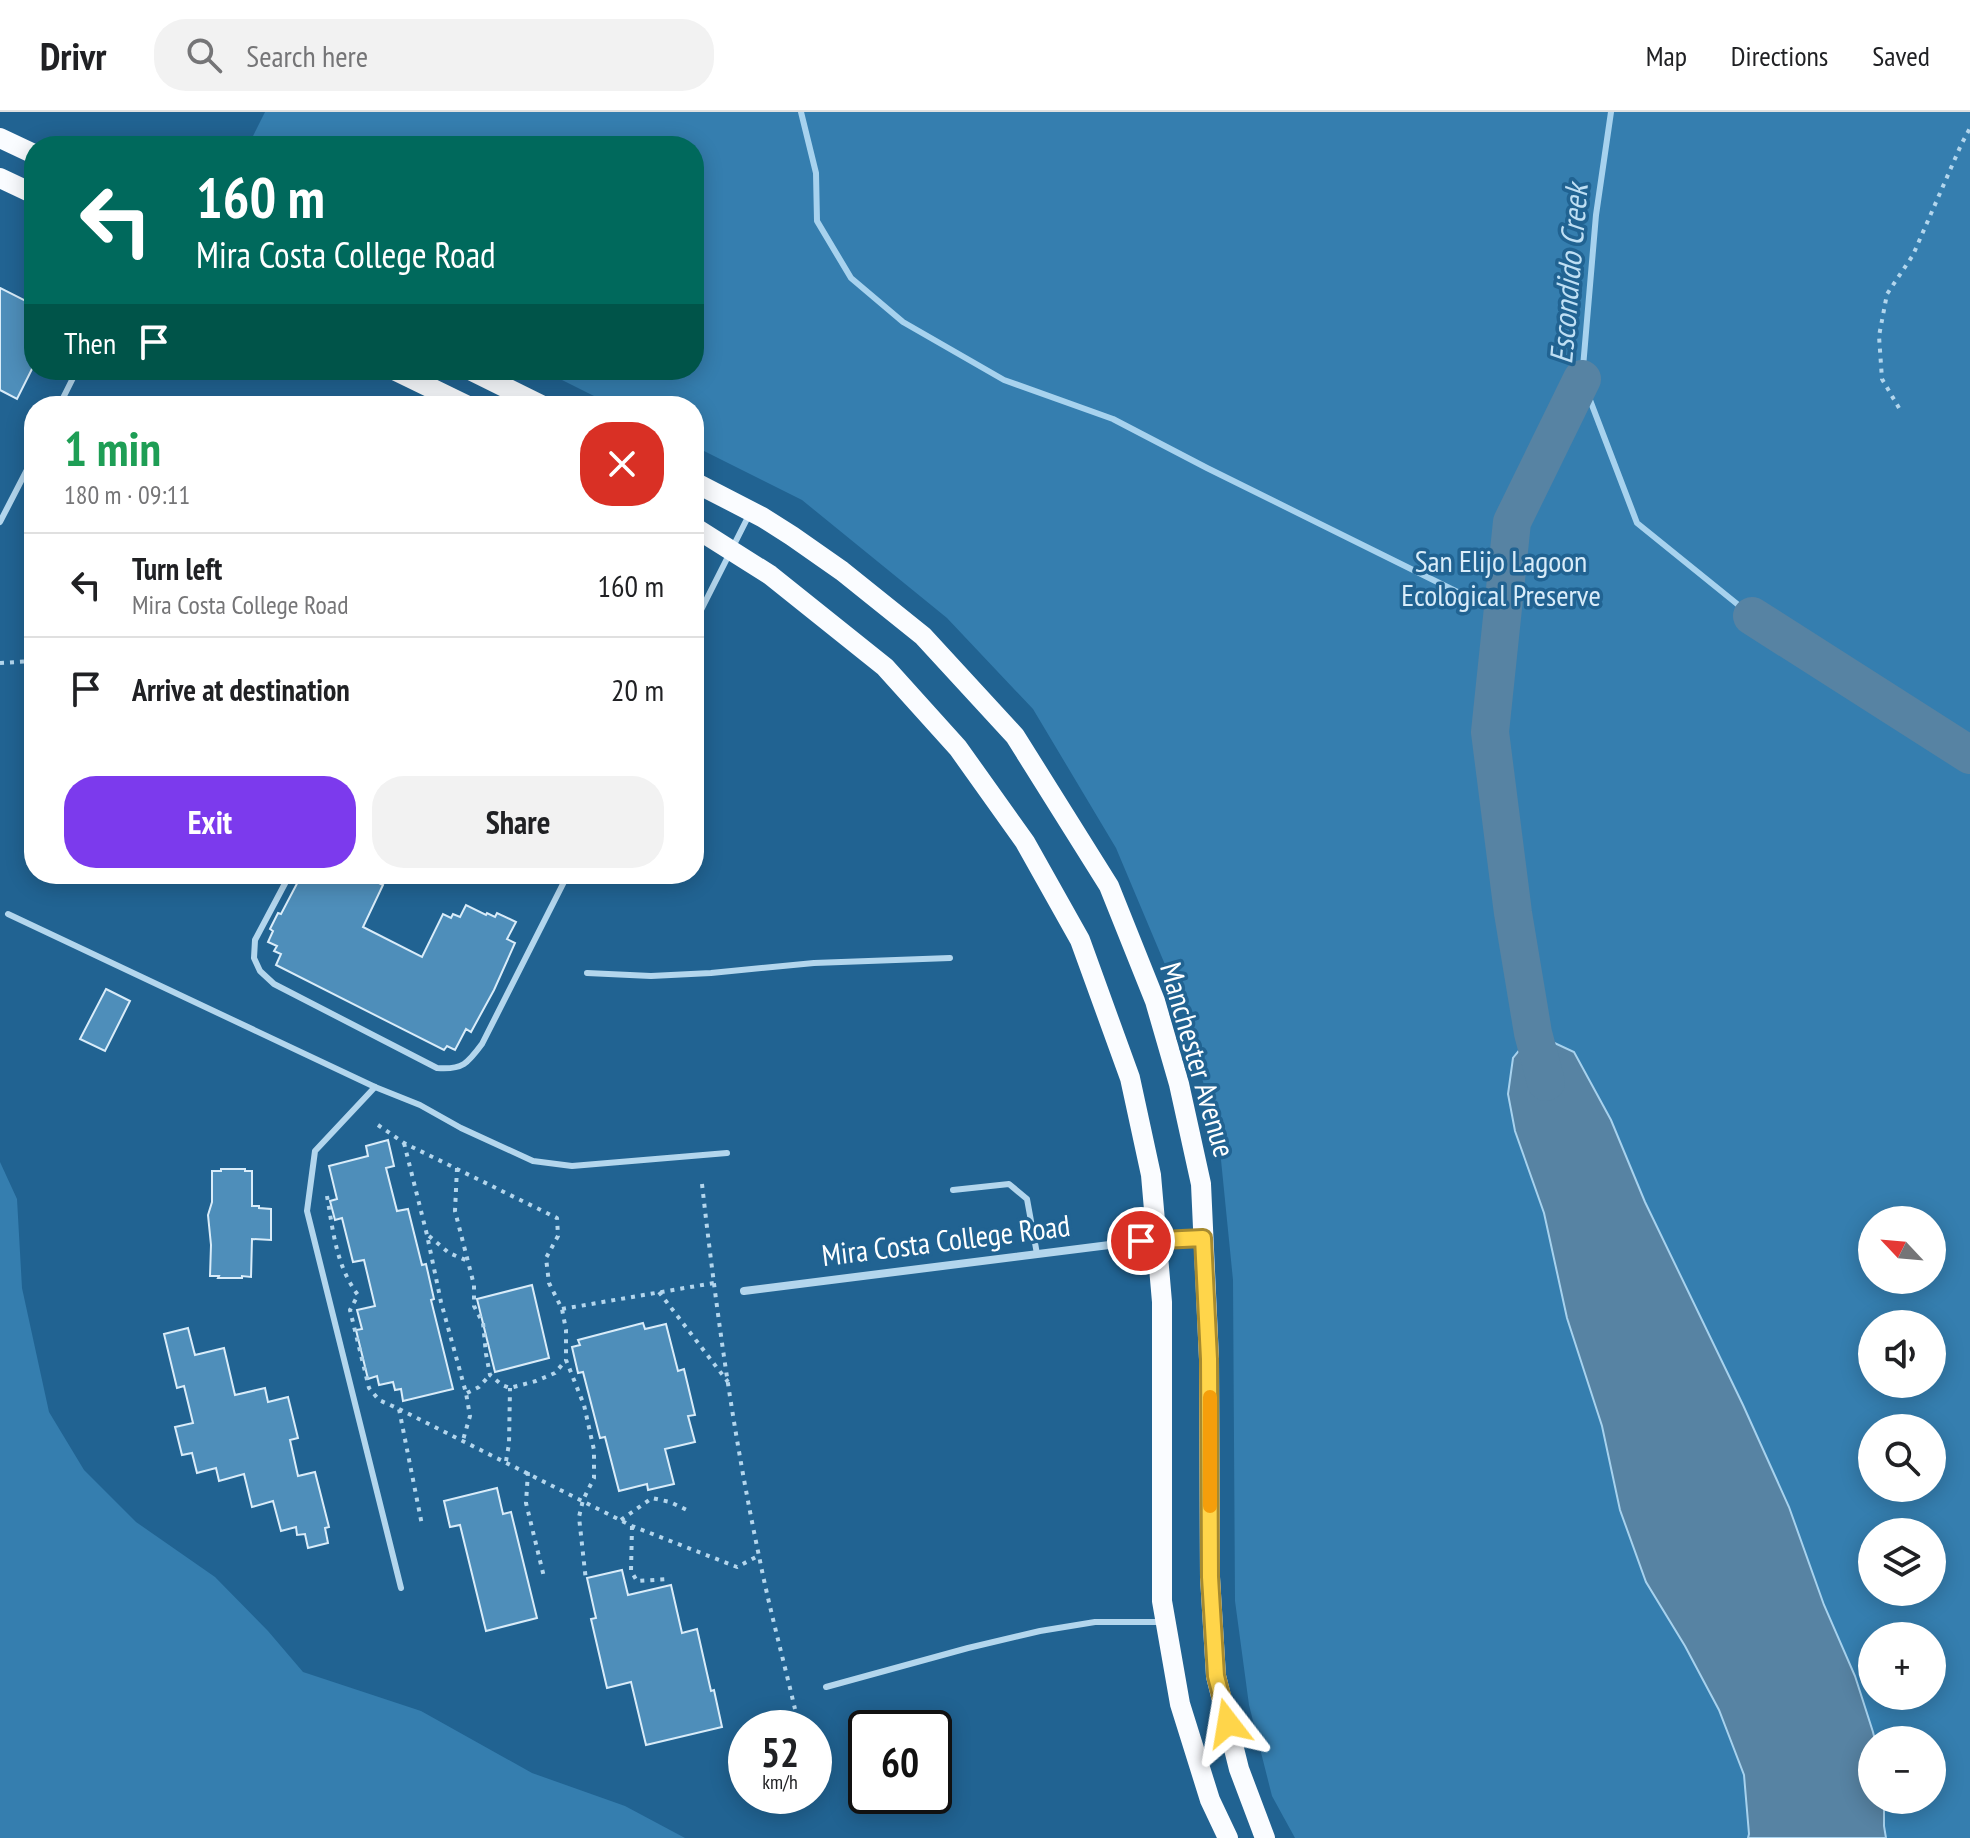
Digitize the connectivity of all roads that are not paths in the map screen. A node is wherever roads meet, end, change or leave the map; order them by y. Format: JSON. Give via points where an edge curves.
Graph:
{"nodes":[{"id":1,"x":0,"y":138,"type":"edge"},
{"id":2,"x":24,"y":149,"type":"edge"},
{"id":3,"x":0,"y":178,"type":"edge"},
{"id":4,"x":24,"y":189,"type":"edge"},
{"id":5,"x":415,"y":380,"type":"edge"},
{"id":6,"x":490,"y":380,"type":"edge"},
{"id":7,"x":447,"y":396,"type":"edge"},
{"id":8,"x":523,"y":396,"type":"edge"},
{"id":9,"x":24,"y":475,"type":"edge"},
{"id":10,"x":704,"y":487,"type":"edge"},
{"id":11,"x":751,"y":511,"type":"junction"},
{"id":12,"x":0,"y":522,"type":"edge"},
{"id":13,"x":704,"y":533,"type":"edge"},
{"id":14,"x":731,"y":550,"type":"junction"},
{"id":15,"x":704,"y":604,"type":"edge"},
{"id":16,"x":285,"y":884,"type":"edge"},
{"id":17,"x":563,"y":884,"type":"edge"},
{"id":18,"x":8,"y":914,"type":"dead end"},
{"id":19,"x":950,"y":958,"type":"dead end"},
{"id":20,"x":587,"y":973,"type":"dead end"},
{"id":21,"x":375,"y":1087,"type":"junction"},
{"id":22,"x":727,"y":1153,"type":"dead end"},
{"id":23,"x":953,"y":1190,"type":"dead end"},
{"id":24,"x":1203,"y":1238,"type":"junction"},
{"id":25,"x":1157,"y":1239,"type":"junction"},
{"id":26,"x":1037,"y":1254,"type":"junction"},
{"id":27,"x":744,"y":1291,"type":"dead end"},
{"id":28,"x":401,"y":1588,"type":"dead end"},
{"id":29,"x":1166,"y":1622,"type":"junction"},
{"id":30,"x":826,"y":1687,"type":"dead end"},
{"id":31,"x":1228,"y":1838,"type":"edge"},
{"id":32,"x":1265,"y":1838,"type":"edge"}],
"edges":[{"from":1,"to":2,"type":"main road"},
{"from":3,"to":4,"type":"main road"},
{"from":5,"to":7,"type":"main road"},
{"from":6,"to":8,"type":"main road"},
{"from":9,"to":12,"type":"lane"},
{"from":10,"to":11,"type":"main road","name":"Manchester Avenue"},
{"from":11,"to":14,"type":"lane"},
{"from":11,"to":24,"type":"main road","name":"Manchester Avenue","via":[[842,571],[923,636],[1015,736],[1109,886],[1155,1001],[1179,1084],[1201,1184]]},
{"from":13,"to":14,"type":"main road"},
{"from":14,"to":15,"type":"lane"},
{"from":14,"to":25,"type":"main road","via":[[885,667],[958,748],[1025,842],[1080,940],[1130,1078],[1151,1175]]},
{"from":16,"to":17,"type":"lane","via":[[255,940],[260,971],[274,984],[437,1068],[454,1069],[468,1062],[482,1044]]},
{"from":18,"to":21,"type":"lane"},
{"from":19,"to":20,"type":"lane","via":[[666,976]]},
{"from":21,"to":22,"type":"lane","via":[[533,1161],[572,1166]]},
{"from":21,"to":28,"type":"lane","via":[[315,1151],[307,1211]]},
{"from":23,"to":26,"type":"lane","via":[[1009,1184],[1027,1199]]},
{"from":24,"to":25,"type":"street","name":"Mira Costa College Road"},
{"from":24,"to":32,"type":"main road","name":"Manchester Avenue","via":[[1216,1676],[1239,1769]]},
{"from":25,"to":26,"type":"street","name":"Mira Costa College Road"},
{"from":25,"to":29,"type":"main road","via":[[1162,1302],[1161,1585]]},
{"from":26,"to":27,"type":"street","name":"Mira Costa College Road"},
{"from":29,"to":30,"type":"lane","via":[[1095,1622],[1040,1631]]},
{"from":29,"to":31,"type":"main road","via":[[1180,1704],[1210,1800]]}]}
